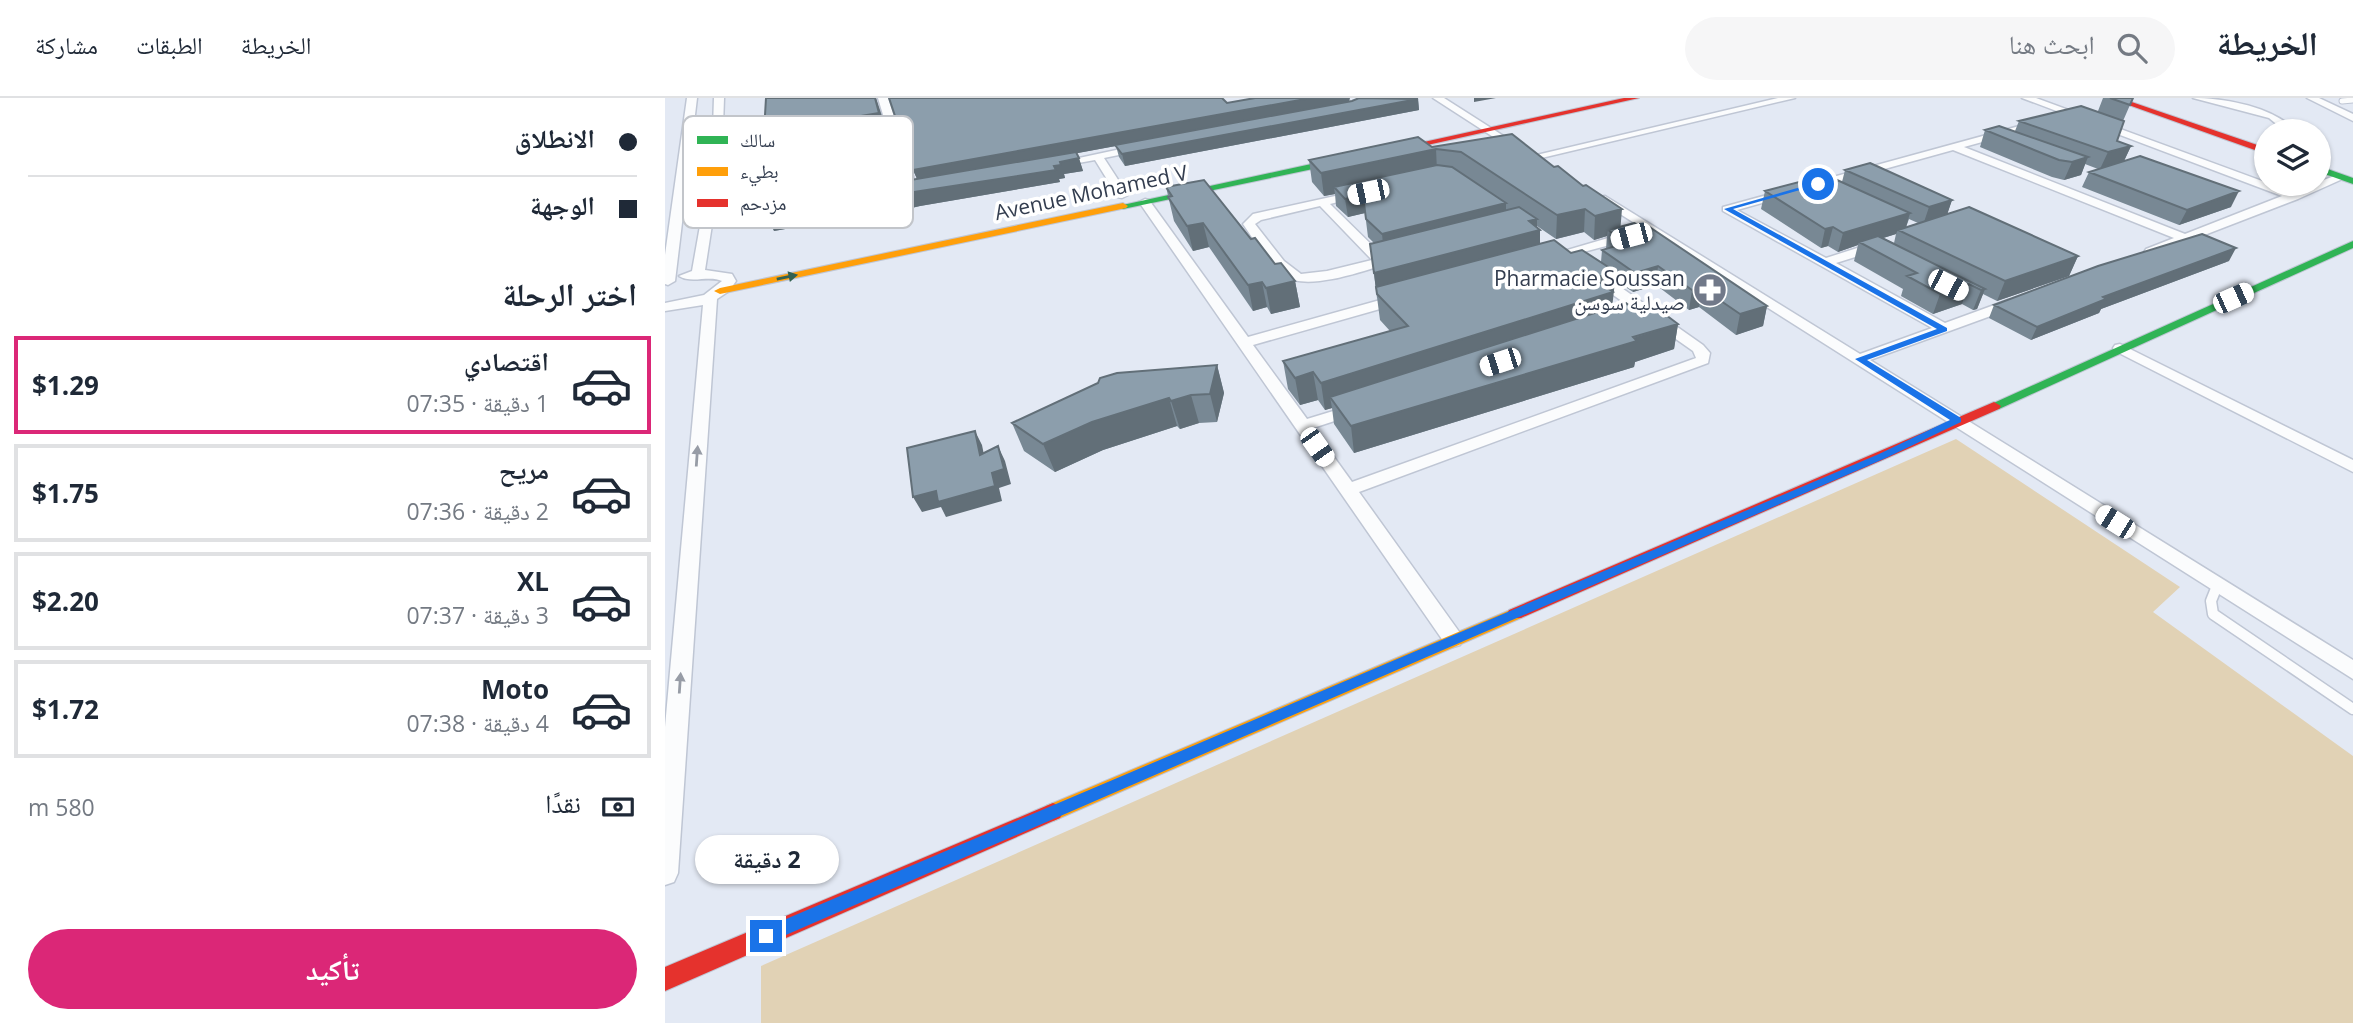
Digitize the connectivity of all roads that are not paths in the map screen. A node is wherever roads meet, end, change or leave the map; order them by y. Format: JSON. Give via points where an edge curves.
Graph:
{"nodes":[{"id":1,"x":692,"y":98,"type":"edge"},
{"id":2,"x":719,"y":98,"type":"edge"},
{"id":3,"x":883,"y":98,"type":"edge"},
{"id":4,"x":1438,"y":98,"type":"edge"},
{"id":5,"x":1591,"y":98,"type":"edge"},
{"id":6,"x":1635,"y":98,"type":"edge"},
{"id":7,"x":1790,"y":98,"type":"edge"},
{"id":8,"x":2027,"y":98,"type":"edge"},
{"id":9,"x":2113,"y":98,"type":"edge"},
{"id":10,"x":2198,"y":98,"type":"edge"},
{"id":11,"x":2312,"y":98,"type":"edge"},
{"id":12,"x":2353,"y":100,"type":"edge"},
{"id":13,"x":2342,"y":101,"type":"dead end"},
{"id":14,"x":2072,"y":115,"type":"junction"},
{"id":15,"x":690,"y":116,"type":"edge"},
{"id":16,"x":718,"y":116,"type":"edge"},
{"id":17,"x":888,"y":116,"type":"edge"},
{"id":18,"x":2353,"y":118,"type":"edge"},
{"id":19,"x":2276,"y":119,"type":"edge"},
{"id":20,"x":1480,"y":126,"type":"junction"},
{"id":21,"x":1993,"y":136,"type":"junction"},
{"id":22,"x":2016,"y":145,"type":"edge"},
{"id":23,"x":1152,"y":146,"type":"edge"},
{"id":24,"x":2254,"y":146,"type":"edge"},
{"id":25,"x":1954,"y":147,"type":"junction"},
{"id":26,"x":2172,"y":152,"type":"junction"},
{"id":27,"x":1098,"y":156,"type":"junction"},
{"id":28,"x":2159,"y":156,"type":"dead end"},
{"id":29,"x":1533,"y":157,"type":"junction"},
{"id":30,"x":683,"y":164,"type":"edge"},
{"id":31,"x":1044,"y":166,"type":"edge"},
{"id":32,"x":1555,"y":170,"type":"edge"},
{"id":33,"x":1862,"y":172,"type":"junction"},
{"id":34,"x":2347,"y":179,"type":"edge"},
{"id":35,"x":1885,"y":182,"type":"edge"},
{"id":36,"x":1818,"y":184,"type":"junction"},
{"id":37,"x":2073,"y":184,"type":"dead end"},
{"id":38,"x":937,"y":187,"type":"edge"},
{"id":39,"x":2059,"y":188,"type":"junction"},
{"id":40,"x":913,"y":189,"type":"edge"},
{"id":41,"x":1588,"y":190,"type":"edge"},
{"id":42,"x":1373,"y":191,"type":"edge"},
{"id":43,"x":1122,"y":195,"type":"junction"},
{"id":44,"x":1841,"y":195,"type":"edge"},
{"id":45,"x":2294,"y":197,"type":"junction"},
{"id":46,"x":2234,"y":201,"type":"edge"},
{"id":47,"x":1145,"y":202,"type":"junction"},
{"id":48,"x":1322,"y":202,"type":"junction"},
{"id":49,"x":2259,"y":210,"type":"junction"},
{"id":50,"x":706,"y":228,"type":"edge"},
{"id":51,"x":1653,"y":230,"type":"junction"},
{"id":52,"x":2185,"y":238,"type":"junction"},
{"id":53,"x":1542,"y":239,"type":"edge"},
{"id":54,"x":1898,"y":240,"type":"edge"},
{"id":55,"x":2353,"y":244,"type":"edge"},
{"id":56,"x":1406,"y":254,"type":"edge"},
{"id":57,"x":1563,"y":254,"type":"junction"},
{"id":58,"x":2136,"y":257,"type":"edge"},
{"id":59,"x":1380,"y":261,"type":"junction"},
{"id":60,"x":1537,"y":261,"type":"edge"},
{"id":61,"x":1824,"y":263,"type":"junction"},
{"id":62,"x":698,"y":274,"type":"junction"},
{"id":63,"x":721,"y":274,"type":"junction"},
{"id":64,"x":667,"y":282,"type":"edge"},
{"id":65,"x":715,"y":294,"type":"junction"},
{"id":66,"x":1417,"y":295,"type":"edge"},
{"id":67,"x":2023,"y":300,"type":"edge"},
{"id":68,"x":665,"y":307,"type":"edge"},
{"id":69,"x":1649,"y":313,"type":"junction"},
{"id":70,"x":1623,"y":321,"type":"edge"},
{"id":71,"x":1944,"y":329,"type":"junction"},
{"id":72,"x":1244,"y":343,"type":"junction"},
{"id":73,"x":2120,"y":348,"type":"junction"},
{"id":74,"x":1860,"y":359,"type":"junction"},
{"id":75,"x":1379,"y":401,"type":"edge"},
{"id":76,"x":1957,"y":420,"type":"junction"},
{"id":77,"x":1302,"y":426,"type":"junction"},
{"id":78,"x":2353,"y":467,"type":"edge"},
{"id":79,"x":1348,"y":489,"type":"junction"},
{"id":80,"x":2217,"y":586,"type":"junction"},
{"id":81,"x":1453,"y":639,"type":"junction"},
{"id":82,"x":2353,"y":671,"type":"edge"},
{"id":83,"x":2353,"y":709,"type":"edge"},
{"id":84,"x":665,"y":873,"type":"edge"},
{"id":85,"x":665,"y":979,"type":"edge"}],
"edges":[{"from":1,"to":15,"type":"street"},
{"from":2,"to":16,"type":"street"},
{"from":3,"to":17,"type":"street"},
{"from":4,"to":20,"type":"street"},
{"from":5,"to":20,"type":"street","name":"Avenue Mohamed V"},
{"from":6,"to":20,"type":"street","name":"Avenue Mohamed V"},
{"from":7,"to":29,"type":"street"},
{"from":8,"to":14,"type":"street"},
{"from":9,"to":24,"type":"street"},
{"from":10,"to":19,"type":"street"},
{"from":11,"to":18,"type":"street"},
{"from":12,"to":13,"type":"lane"},
{"from":14,"to":21,"type":"street"},
{"from":14,"to":26,"type":"street"},
{"from":20,"to":29,"type":"street"},
{"from":20,"to":43,"type":"street"},
{"from":20,"to":47,"type":"street","name":"Avenue Mohamed V"},
{"from":21,"to":22,"type":"street"},
{"from":21,"to":25,"type":"street"},
{"from":23,"to":27,"type":"street"},
{"from":25,"to":33,"type":"street"},
{"from":25,"to":39,"type":"street"},
{"from":26,"to":28,"type":"street"},
{"from":26,"to":45,"type":"street"},
{"from":27,"to":31,"type":"street"},
{"from":27,"to":43,"type":"street"},
{"from":29,"to":32,"type":"street"},
{"from":30,"to":64,"type":"street"},
{"from":33,"to":35,"type":"street"},
{"from":33,"to":36,"type":"street"},
{"from":34,"to":45,"type":"street"},
{"from":36,"to":44,"type":"street"},
{"from":36,"to":61,"type":"street","via":[[1727,209]]},
{"from":37,"to":39,"type":"street"},
{"from":38,"to":40,"type":"street"},
{"from":39,"to":52,"type":"street"},
{"from":41,"to":51,"type":"street"},
{"from":42,"to":48,"type":"street"},
{"from":43,"to":63,"type":"street"},
{"from":45,"to":49,"type":"street"},
{"from":46,"to":49,"type":"street"},
{"from":65,"to":47,"type":"street","name":"Avenue Mohamed V","one_way":true},
{"from":47,"to":72,"type":"street"},
{"from":48,"to":59,"type":"street"},
{"from":48,"to":59,"type":"street","via":[[1257,217],[1249,224],[1299,278]]},
{"from":49,"to":52,"type":"street"},
{"from":50,"to":62,"type":"street"},
{"from":51,"to":57,"type":"street"},
{"from":51,"to":74,"type":"street"},
{"from":52,"to":58,"type":"street"},
{"from":53,"to":57,"type":"street"},
{"from":54,"to":61,"type":"street","via":[[1880,250]]},
{"from":55,"to":73,"type":"street"},
{"from":56,"to":59,"type":"street"},
{"from":57,"to":60,"type":"street"},
{"from":57,"to":69,"type":"street"},
{"from":61,"to":71,"type":"street"},
{"from":62,"to":63,"type":"street"},
{"from":62,"to":64,"type":"street"},
{"from":63,"to":65,"type":"street","via":[[729,281]]},
{"from":65,"to":68,"type":"street"},
{"from":84,"to":65,"type":"street","one_way":true},
{"from":66,"to":72,"type":"street"},
{"from":67,"to":71,"type":"street","via":[[1991,306]]},
{"from":69,"to":70,"type":"street"},
{"from":69,"to":79,"type":"street","via":[[1703,353],[1703,360]]},
{"from":71,"to":74,"type":"street"},
{"from":72,"to":77,"type":"street"},
{"from":73,"to":76,"type":"street"},
{"from":73,"to":78,"type":"street"},
{"from":74,"to":76,"type":"street"},
{"from":75,"to":77,"type":"street"},
{"from":76,"to":80,"type":"street"},
{"from":76,"to":81,"type":"street"},
{"from":77,"to":79,"type":"street"},
{"from":79,"to":81,"type":"street"},
{"from":80,"to":82,"type":"street"},
{"from":80,"to":83,"type":"lane","via":[[2211,601],[2213,614]]},
{"from":81,"to":85,"type":"street"}]}
